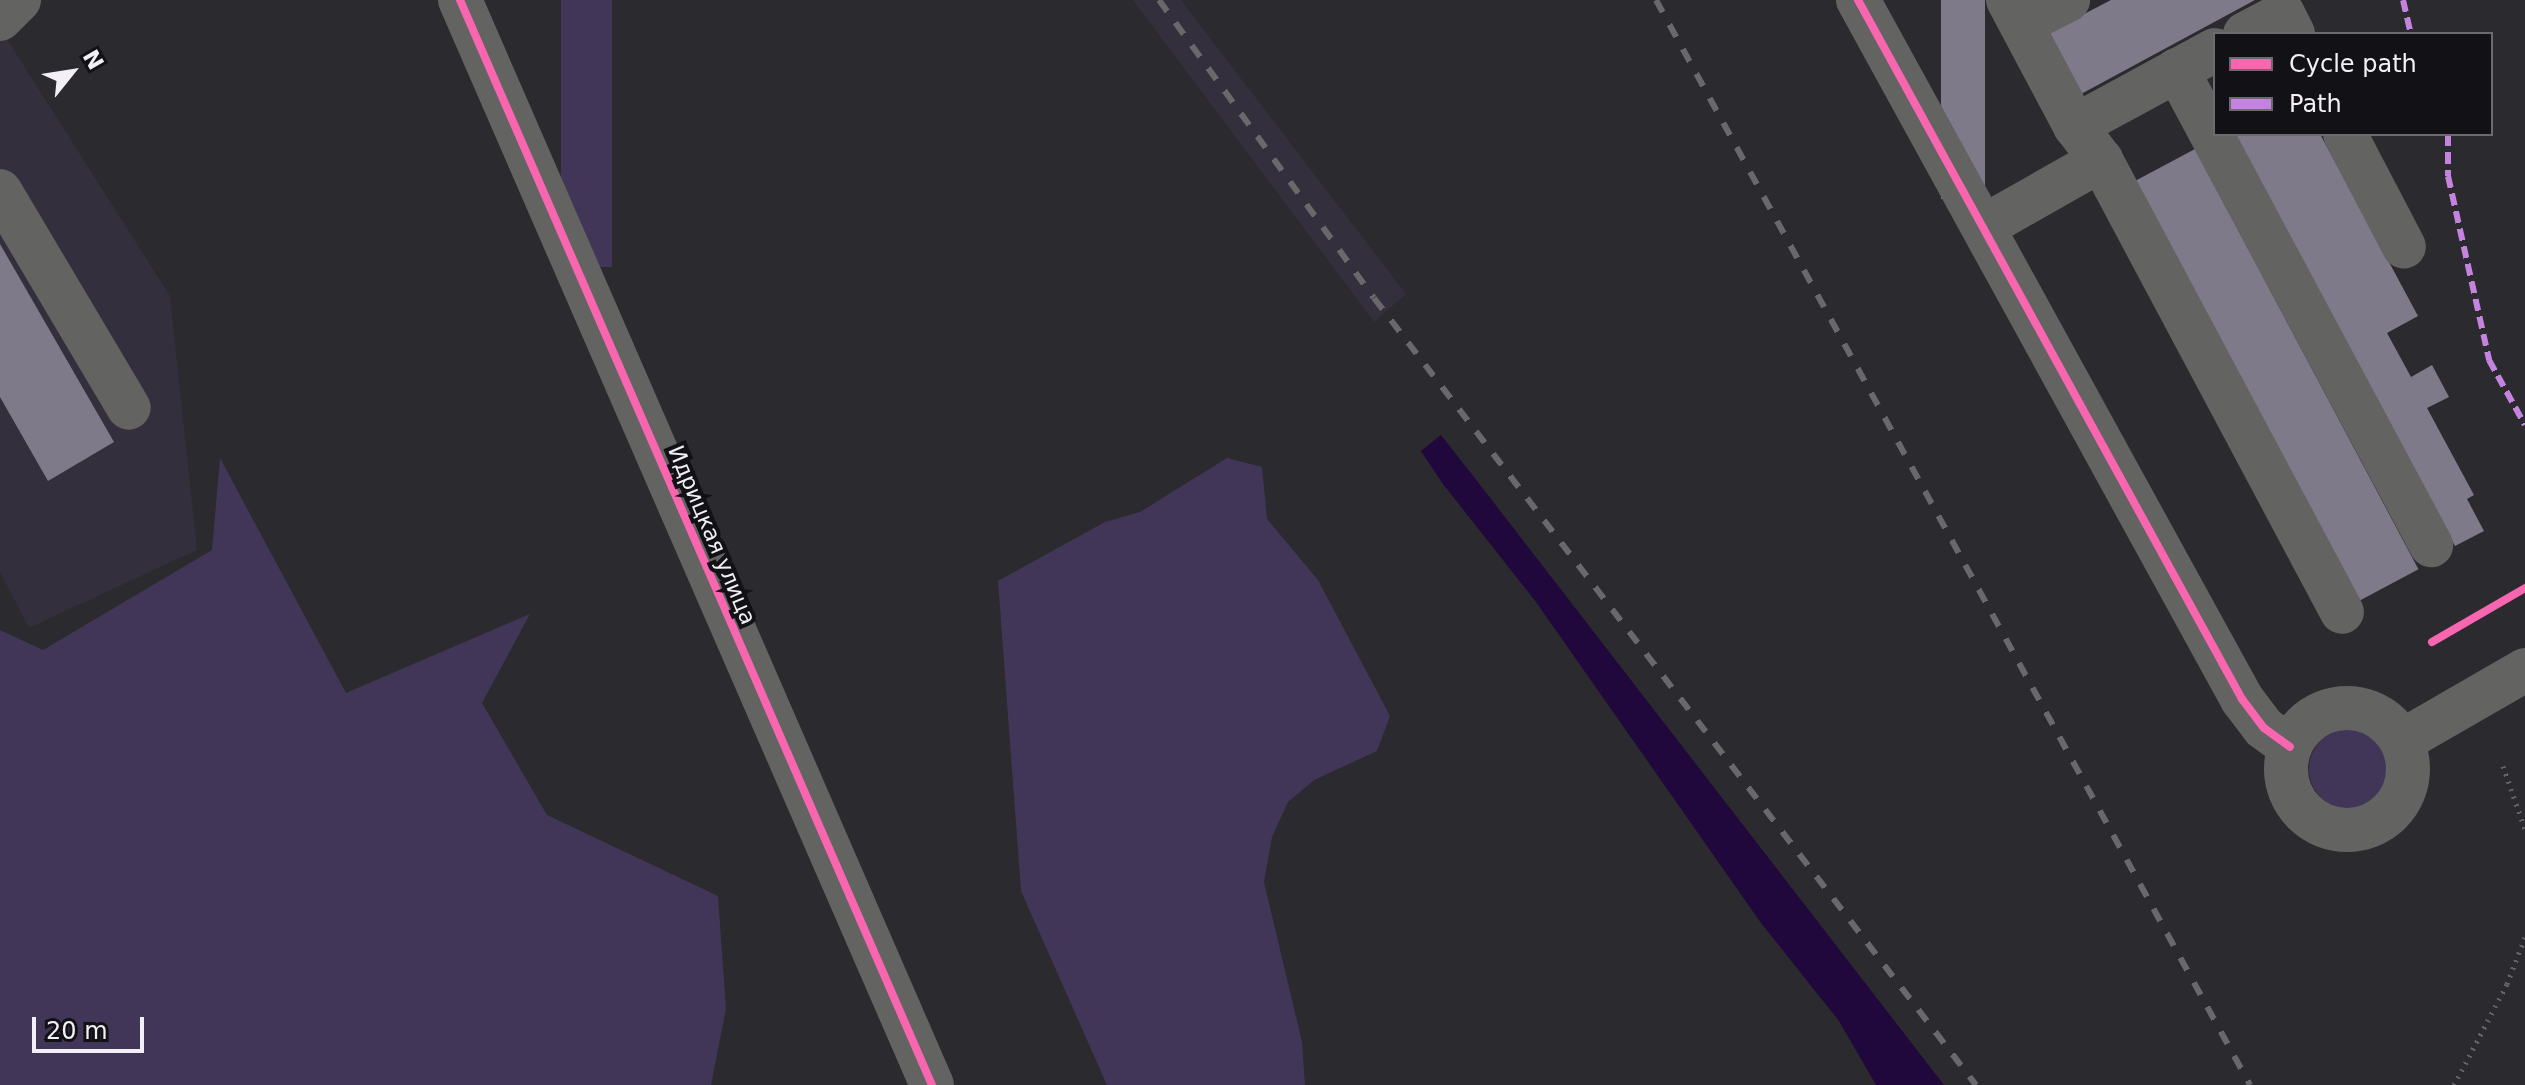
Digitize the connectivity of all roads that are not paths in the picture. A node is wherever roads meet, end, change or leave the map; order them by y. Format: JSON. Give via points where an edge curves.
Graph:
{"nodes":[{"id":1,"x":19,"y":0,"type":"edge"},
{"id":2,"x":460,"y":0,"type":"edge"},
{"id":3,"x":1858,"y":0,"type":"edge"},
{"id":4,"x":2068,"y":0,"type":"edge"},
{"id":5,"x":2014,"y":12,"type":"edge"},
{"id":6,"x":0,"y":19,"type":"edge"},
{"id":7,"x":2249,"y":32,"type":"edge"},
{"id":8,"x":2292,"y":32,"type":"edge"},
{"id":9,"x":2213,"y":51,"type":"edge"},
{"id":10,"x":2177,"y":70,"type":"junction"},
{"id":11,"x":2075,"y":126,"type":"junction"},
{"id":12,"x":2346,"y":136,"type":"edge"},
{"id":13,"x":2101,"y":160,"type":"junction"},
{"id":14,"x":0,"y":191,"type":"edge"},
{"id":15,"x":1983,"y":227,"type":"junction"},
{"id":16,"x":2404,"y":247,"type":"dead end"},
{"id":17,"x":129,"y":408,"type":"dead end"},
{"id":18,"x":2431,"y":545,"type":"dead end"},
{"id":19,"x":2342,"y":612,"type":"dead end"},
{"id":20,"x":2525,"y":670,"type":"edge"},
{"id":21,"x":2402,"y":741,"type":"junction"},
{"id":22,"x":2290,"y":747,"type":"junction"},
{"id":23,"x":932,"y":1085,"type":"edge"}],
"edges":[{"from":1,"to":6,"type":"street"},
{"from":2,"to":23,"type":"street","name":"Идрицкая улица"},
{"from":3,"to":15,"type":"street"},
{"from":4,"to":5,"type":"street"},
{"from":5,"to":11,"type":"street"},
{"from":7,"to":8,"type":"street","via":[[2283,14]]},
{"from":9,"to":10,"type":"street"},
{"from":10,"to":11,"type":"street"},
{"from":10,"to":18,"type":"street"},
{"from":11,"to":13,"type":"street"},
{"from":12,"to":16,"type":"street"},
{"from":13,"to":15,"type":"street"},
{"from":13,"to":19,"type":"street"},
{"from":14,"to":17,"type":"street"},
{"from":15,"to":22,"type":"street","via":[[2242,699],[2264,728]]},
{"from":20,"to":21,"type":"street"},
{"from":21,"to":22,"type":"street","via":[[2377,716],[2344,708],[2311,719]]},
{"from":21,"to":22,"type":"street","via":[[2408,774],[2400,799],[2383,818],[2351,830],[2318,823],[2304,812],[2288,783]]}]}
